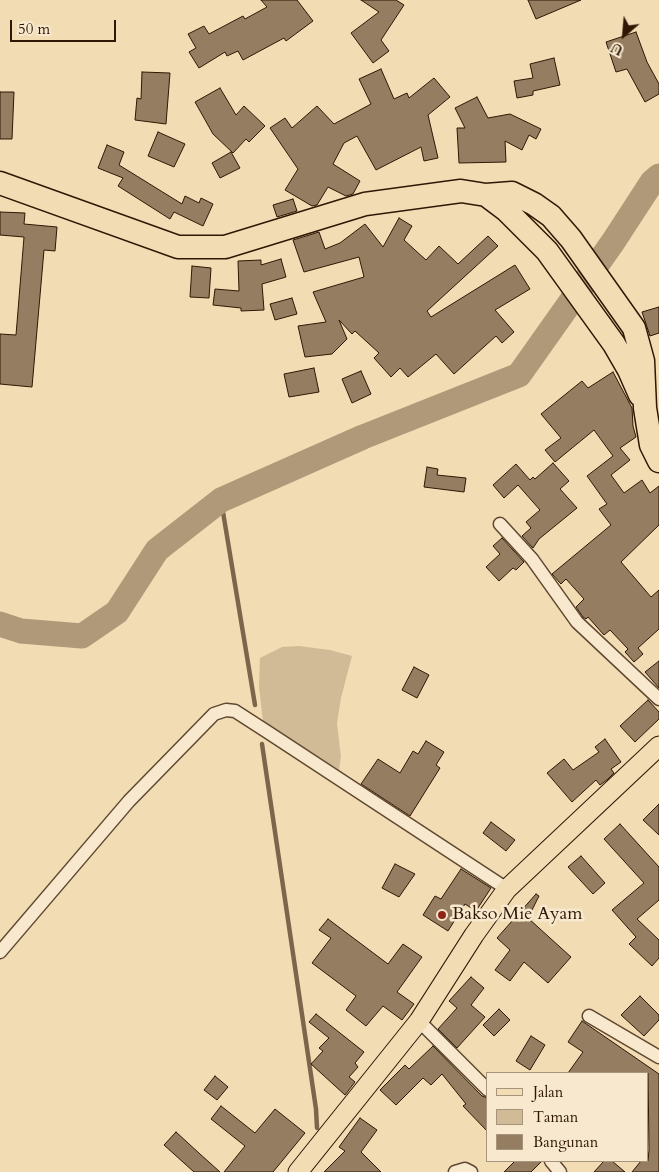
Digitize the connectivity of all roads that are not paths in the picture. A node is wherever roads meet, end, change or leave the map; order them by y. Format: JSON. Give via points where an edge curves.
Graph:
{"nodes":[{"id":1,"x":0,"y":183,"type":"edge"},
{"id":2,"x":486,"y":196,"type":"junction"},
{"id":3,"x":645,"y":408,"type":"junction"},
{"id":4,"x":659,"y":461,"type":"edge"},
{"id":5,"x":500,"y":524,"type":"dead end"},
{"id":6,"x":659,"y":699,"type":"edge"},
{"id":7,"x":659,"y":746,"type":"edge"},
{"id":8,"x":507,"y":889,"type":"junction"},
{"id":9,"x":0,"y":952,"type":"edge"},
{"id":10,"x":589,"y":1016,"type":"dead end"},
{"id":11,"x":419,"y":1021,"type":"junction"},
{"id":12,"x":659,"y":1057,"type":"edge"},
{"id":13,"x":487,"y":1089,"type":"edge"},
{"id":14,"x":551,"y":1162,"type":"edge"},
{"id":15,"x":298,"y":1172,"type":"edge"},
{"id":16,"x":455,"y":1172,"type":"edge"},
{"id":17,"x":471,"y":1172,"type":"edge"},
{"id":18,"x":560,"y":1172,"type":"edge"}],
"edges":[{"from":1,"to":2,"type":"highway","via":[[178,247],[225,247],[365,204],[461,191]]},
{"from":2,"to":3,"type":"highway","via":[[506,210],[547,251],[614,344]]},
{"from":2,"to":3,"type":"highway","via":[[512,193],[527,200],[550,216],[571,239],[634,328],[643,361]]},
{"from":3,"to":4,"type":"highway","via":[[651,445]]},
{"from":5,"to":6,"type":"street","via":[[532,559],[577,622]]},
{"from":7,"to":8,"type":"main road"},
{"from":8,"to":9,"type":"street","via":[[266,730],[235,711],[226,710],[214,714],[129,801]]},
{"from":8,"to":11,"type":"main road"},
{"from":10,"to":12,"type":"street"},
{"from":11,"to":13,"type":"street"},
{"from":11,"to":15,"type":"main road"},
{"from":14,"to":18,"type":"street"},
{"from":16,"to":17,"type":"street","via":[[465,1169]]}]}
